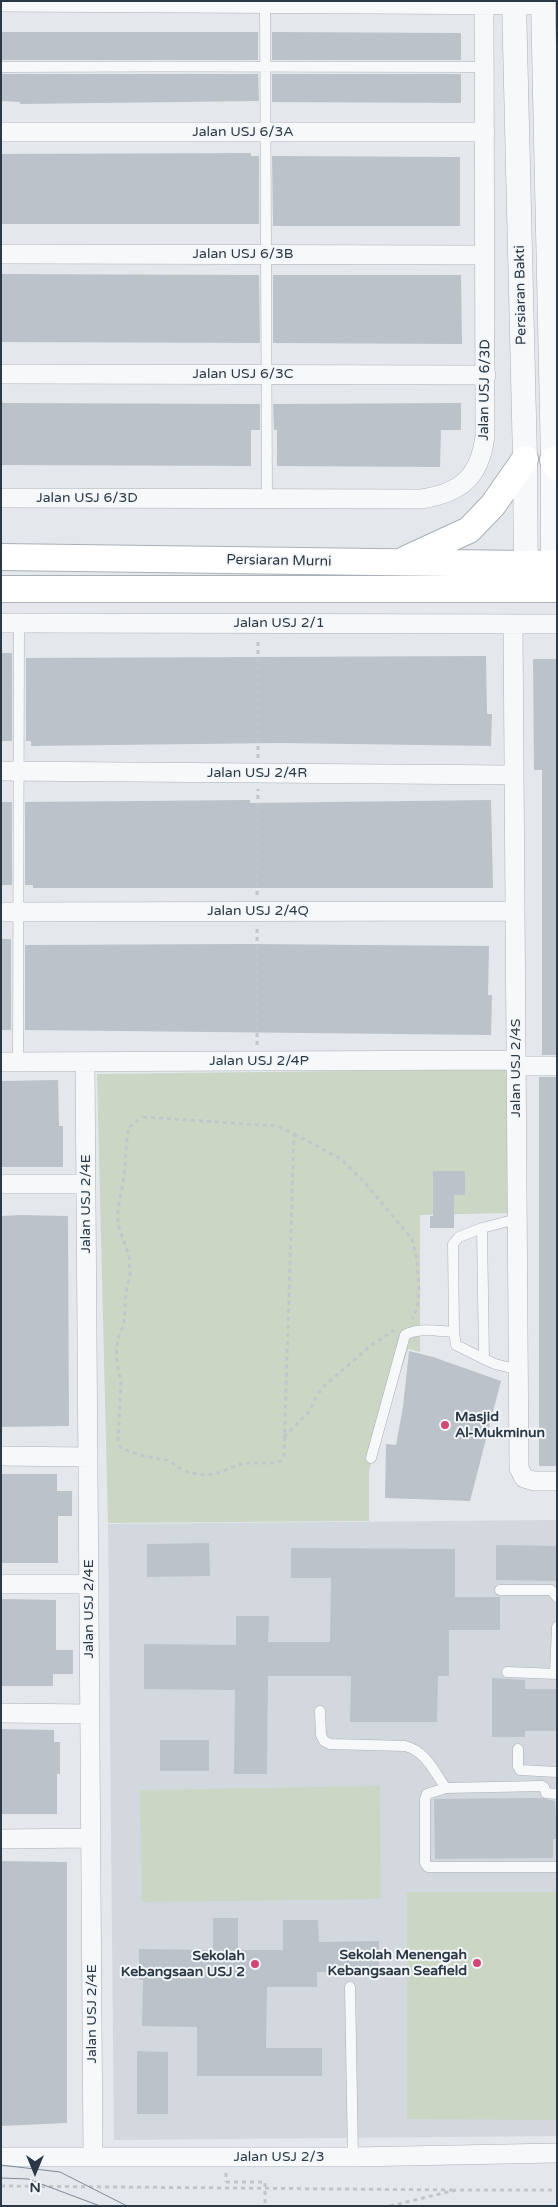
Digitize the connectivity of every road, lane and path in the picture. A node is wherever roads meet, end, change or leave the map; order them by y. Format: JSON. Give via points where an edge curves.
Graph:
{"nodes":[{"id":1,"x":1,"y":2,"type":"edge"},
{"id":2,"x":226,"y":2,"type":"edge"},
{"id":3,"x":484,"y":3,"type":"edge"},
{"id":4,"x":514,"y":3,"type":"edge"},
{"id":5,"x":542,"y":3,"type":"edge"},
{"id":6,"x":265,"y":4,"type":"junction"},
{"id":7,"x":1,"y":67,"type":"edge"},
{"id":8,"x":484,"y":67,"type":"junction"},
{"id":9,"x":265,"y":68,"type":"junction"},
{"id":10,"x":1,"y":132,"type":"edge"},
{"id":11,"x":265,"y":132,"type":"junction"},
{"id":12,"x":484,"y":132,"type":"junction"},
{"id":13,"x":1,"y":254,"type":"edge"},
{"id":14,"x":266,"y":254,"type":"junction"},
{"id":15,"x":485,"y":255,"type":"junction"},
{"id":16,"x":1,"y":374,"type":"edge"},
{"id":17,"x":266,"y":374,"type":"junction"},
{"id":18,"x":486,"y":375,"type":"junction"},
{"id":19,"x":526,"y":459,"type":"junction"},
{"id":20,"x":555,"y":464,"type":"edge"},
{"id":21,"x":1,"y":498,"type":"edge"},
{"id":22,"x":267,"y":498,"type":"junction"},
{"id":23,"x":1,"y":557,"type":"edge"},
{"id":24,"x":398,"y":562,"type":"junction"},
{"id":25,"x":555,"y":563,"type":"edge"},
{"id":26,"x":526,"y":577,"type":"junction"},
{"id":27,"x":1,"y":589,"type":"edge"},
{"id":28,"x":555,"y":589,"type":"edge"},
{"id":29,"x":10,"y":623,"type":"edge"},
{"id":30,"x":259,"y":623,"type":"junction"},
{"id":31,"x":513,"y":624,"type":"junction"},
{"id":32,"x":557,"y":624,"type":"edge"},
{"id":33,"x":10,"y":772,"type":"edge"},
{"id":34,"x":258,"y":773,"type":"junction"},
{"id":35,"x":514,"y":775,"type":"junction"},
{"id":36,"x":257,"y":911,"type":"junction"},
{"id":37,"x":515,"y":911,"type":"junction"},
{"id":38,"x":10,"y":912,"type":"edge"},
{"id":39,"x":256,"y":1061,"type":"junction"},
{"id":40,"x":10,"y":1062,"type":"edge"},
{"id":41,"x":85,"y":1062,"type":"junction"},
{"id":42,"x":516,"y":1063,"type":"junction"},
{"id":43,"x":557,"y":1066,"type":"edge"},
{"id":44,"x":294,"y":1134,"type":"junction"},
{"id":45,"x":1,"y":1184,"type":"edge"},
{"id":46,"x":86,"y":1184,"type":"junction"},
{"id":47,"x":517,"y":1219,"type":"junction"},
{"id":48,"x":482,"y":1228,"type":"junction"},
{"id":49,"x":405,"y":1324,"type":"dead end"},
{"id":50,"x":400,"y":1327,"type":"dead end"},
{"id":51,"x":454,"y":1332,"type":"junction"},
{"id":52,"x":484,"y":1359,"type":"junction"},
{"id":53,"x":519,"y":1370,"type":"junction"},
{"id":54,"x":284,"y":1438,"type":"junction"},
{"id":55,"x":1,"y":1456,"type":"edge"},
{"id":56,"x":88,"y":1457,"type":"junction"},
{"id":57,"x":371,"y":1458,"type":"dead end"},
{"id":58,"x":557,"y":1481,"type":"edge"},
{"id":59,"x":1,"y":1584,"type":"edge"},
{"id":60,"x":89,"y":1584,"type":"junction"},
{"id":61,"x":500,"y":1590,"type":"dead end"},
{"id":62,"x":557,"y":1597,"type":"edge"},
{"id":63,"x":557,"y":1627,"type":"edge"},
{"id":64,"x":507,"y":1672,"type":"dead end"},
{"id":65,"x":556,"y":1674,"type":"edge"},
{"id":66,"x":320,"y":1711,"type":"dead end"},
{"id":67,"x":1,"y":1713,"type":"edge"},
{"id":68,"x":90,"y":1714,"type":"junction"},
{"id":69,"x":518,"y":1748,"type":"dead end"},
{"id":70,"x":557,"y":1772,"type":"edge"},
{"id":71,"x":446,"y":1788,"type":"junction"},
{"id":72,"x":557,"y":1794,"type":"edge"},
{"id":73,"x":91,"y":1838,"type":"junction"},
{"id":74,"x":1,"y":1839,"type":"edge"},
{"id":75,"x":557,"y":1867,"type":"edge"},
{"id":76,"x":350,"y":1987,"type":"dead end"},
{"id":77,"x":557,"y":2153,"type":"edge"},
{"id":78,"x":93,"y":2156,"type":"junction"},
{"id":79,"x":1,"y":2157,"type":"edge"},
{"id":80,"x":353,"y":2157,"type":"junction"},
{"id":81,"x":226,"y":2182,"type":"dead end"},
{"id":82,"x":1,"y":2186,"type":"edge"},
{"id":83,"x":456,"y":2190,"type":"junction"},
{"id":84,"x":557,"y":2190,"type":"edge"},
{"id":85,"x":265,"y":2206,"type":"edge"},
{"id":86,"x":390,"y":2206,"type":"edge"}],
"edges":[{"from":1,"to":2,"type":"street"},
{"from":2,"to":6,"type":"street"},
{"from":3,"to":4,"type":"street"},
{"from":3,"to":6,"type":"street"},
{"from":3,"to":8,"type":"street","name":"Jalan USJ 6/3D"},
{"from":4,"to":5,"type":"street"},
{"from":4,"to":19,"type":"street","name":"Persiaran Bakti"},
{"from":5,"to":20,"type":"street","name":"Persiaran Bakti"},
{"from":6,"to":9,"type":"lane"},
{"from":7,"to":9,"type":"lane","via":[[168,65]]},
{"from":8,"to":9,"type":"lane"},
{"from":8,"to":12,"type":"street","name":"Jalan USJ 6/3D"},
{"from":9,"to":11,"type":"lane"},
{"from":10,"to":11,"type":"street","name":"Jalan USJ 6/3A"},
{"from":11,"to":12,"type":"street","name":"Jalan USJ 6/3A"},
{"from":11,"to":14,"type":"lane"},
{"from":12,"to":15,"type":"street","name":"Jalan USJ 6/3D"},
{"from":13,"to":14,"type":"street","name":"Jalan USJ 6/3B"},
{"from":14,"to":15,"type":"street","name":"Jalan USJ 6/3B"},
{"from":14,"to":17,"type":"lane"},
{"from":15,"to":18,"type":"street","name":"Jalan USJ 6/3D"},
{"from":16,"to":17,"type":"street","name":"Jalan USJ 6/3C"},
{"from":17,"to":18,"type":"street","name":"Jalan USJ 6/3C"},
{"from":17,"to":22,"type":"lane"},
{"from":18,"to":22,"type":"street","name":"Jalan USJ 6/3D","via":[[483,455],[466,482],[454,490],[420,498]]},
{"from":19,"to":24,"type":"main road","via":[[493,504],[468,530]]},
{"from":19,"to":26,"type":"street","name":"Persiaran Bakti"},
{"from":20,"to":25,"type":"street","name":"Persiaran Bakti"},
{"from":21,"to":22,"type":"street","name":"Jalan USJ 6/3D"},
{"from":23,"to":24,"type":"main road","name":"Persiaran Murni"},
{"from":24,"to":26,"type":"main road","name":"Persiaran Murni"},
{"from":25,"to":26,"type":"main road","name":"Persiaran Murni"},
{"from":25,"to":28,"type":"street","name":"Persiaran Bakti"},
{"from":26,"to":27,"type":"main road","name":"Persiaran Murni"},
{"from":26,"to":28,"type":"main road","name":"Persiaran Murni"},
{"from":29,"to":30,"type":"street","name":"Jalan USJ 2/1"},
{"from":29,"to":33,"type":"lane"},
{"from":30,"to":31,"type":"street","name":"Jalan USJ 2/1"},
{"from":30,"to":34,"type":"path"},
{"from":31,"to":32,"type":"street","name":"Jalan USJ 2/1"},
{"from":31,"to":35,"type":"street","name":"Jalan USJ 2/4S"},
{"from":33,"to":34,"type":"street","name":"Jalan USJ 2/4R"},
{"from":33,"to":38,"type":"lane"},
{"from":34,"to":35,"type":"street","name":"Jalan USJ 2/4R"},
{"from":34,"to":36,"type":"path"},
{"from":35,"to":37,"type":"street","name":"Jalan USJ 2/4S"},
{"from":36,"to":37,"type":"street","name":"Jalan USJ 2/4Q"},
{"from":36,"to":38,"type":"street","name":"Jalan USJ 2/4Q"},
{"from":36,"to":39,"type":"path"},
{"from":37,"to":42,"type":"street","name":"Jalan USJ 2/4S"},
{"from":38,"to":40,"type":"lane"},
{"from":39,"to":41,"type":"street","name":"Jalan USJ 2/4P"},
{"from":39,"to":42,"type":"street","name":"Jalan USJ 2/4P"},
{"from":40,"to":41,"type":"street","name":"Jalan USJ 2/4P"},
{"from":41,"to":46,"type":"street","name":"Jalan USJ 2/4E"},
{"from":42,"to":43,"type":"street","name":"Jalan USJ 2/4P"},
{"from":42,"to":47,"type":"street","name":"Jalan USJ 2/4S"},
{"from":44,"to":49,"type":"path","via":[[341,1159],[412,1239],[419,1291],[412,1321]]},
{"from":44,"to":54,"type":"path"},
{"from":44,"to":54,"type":"path","via":[[277,1126],[143,1117],[128,1128],[118,1209],[118,1225],[130,1255],[124,1324],[116,1356],[121,1383],[118,1440],[121,1448],[170,1461],[190,1473],[206,1475],[243,1463],[275,1464],[284,1455]]},
{"from":45,"to":46,"type":"street"},
{"from":46,"to":56,"type":"street","name":"Jalan USJ 2/4E"},
{"from":47,"to":48,"type":"lane"},
{"from":47,"to":53,"type":"street","name":"Jalan USJ 2/4S"},
{"from":48,"to":51,"type":"lane","via":[[459,1237],[453,1244]]},
{"from":48,"to":52,"type":"lane"},
{"from":50,"to":54,"type":"path","via":[[381,1337],[323,1388],[310,1412]]},
{"from":51,"to":52,"type":"lane","via":[[456,1345]]},
{"from":51,"to":57,"type":"lane","via":[[418,1331],[404,1335]]},
{"from":52,"to":53,"type":"lane"},
{"from":53,"to":58,"type":"street","name":"Jalan USJ 2/4S","via":[[520,1468],[524,1478]]},
{"from":55,"to":56,"type":"street"},
{"from":56,"to":60,"type":"street","name":"Jalan USJ 2/4E"},
{"from":59,"to":60,"type":"street"},
{"from":60,"to":68,"type":"street","name":"Jalan USJ 2/4E"},
{"from":61,"to":62,"type":"lane","via":[[552,1590]]},
{"from":63,"to":65,"type":"lane"},
{"from":64,"to":65,"type":"lane"},
{"from":66,"to":71,"type":"lane","via":[[324,1741],[330,1744],[416,1748]]},
{"from":67,"to":68,"type":"street"},
{"from":68,"to":73,"type":"street","name":"Jalan USJ 2/4E"},
{"from":69,"to":70,"type":"lane","via":[[520,1770]]},
{"from":71,"to":72,"type":"lane","via":[[542,1786],[546,1793]]},
{"from":71,"to":75,"type":"lane","via":[[427,1794],[425,1799],[425,1863],[428,1867]]},
{"from":73,"to":74,"type":"street"},
{"from":73,"to":78,"type":"street","name":"Jalan USJ 2/4E"},
{"from":76,"to":80,"type":"lane"},
{"from":77,"to":80,"type":"street","name":"Jalan USJ 2/3"},
{"from":78,"to":79,"type":"street","name":"Jalan USJ 2/3"},
{"from":78,"to":80,"type":"street","name":"Jalan USJ 2/3"},
{"from":81,"to":85,"type":"path","bridge":true,"via":[[265,2182]]},
{"from":82,"to":83,"type":"path"},
{"from":83,"to":84,"type":"path"},
{"from":83,"to":86,"type":"path"}]}
